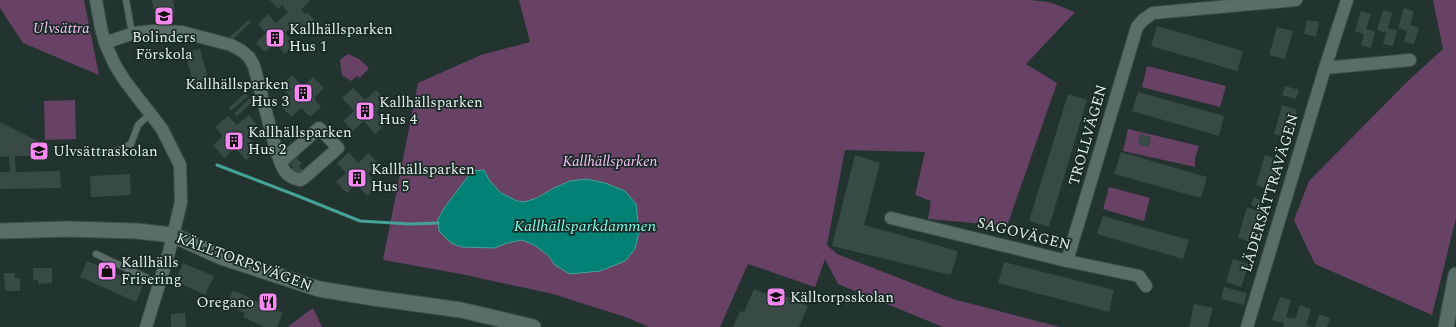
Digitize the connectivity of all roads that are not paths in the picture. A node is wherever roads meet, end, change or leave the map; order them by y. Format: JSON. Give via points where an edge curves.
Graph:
{"nodes":[{"id":1,"x":96,"y":0,"type":"edge"},
{"id":2,"x":126,"y":0,"type":"edge"},
{"id":3,"x":1296,"y":0,"type":"edge"},
{"id":4,"x":1347,"y":0,"type":"edge"},
{"id":5,"x":132,"y":33,"type":"junction"},
{"id":6,"x":105,"y":43,"type":"junction"},
{"id":7,"x":1410,"y":60,"type":"dead end"},
{"id":8,"x":1325,"y":68,"type":"junction"},
{"id":9,"x":150,"y":114,"type":"junction"},
{"id":10,"x":93,"y":153,"type":"dead end"},
{"id":11,"x":281,"y":162,"type":"junction"},
{"id":12,"x":891,"y":218,"type":"dead end"},
{"id":13,"x":0,"y":231,"type":"edge"},
{"id":14,"x":173,"y":235,"type":"junction"},
{"id":15,"x":96,"y":254,"type":"dead end"},
{"id":16,"x":1067,"y":261,"type":"junction"},
{"id":17,"x":1456,"y":275,"type":"edge"},
{"id":18,"x":160,"y":284,"type":"junction"},
{"id":19,"x":1146,"y":286,"type":"dead end"},
{"id":20,"x":146,"y":327,"type":"edge"},
{"id":21,"x":533,"y":327,"type":"edge"},
{"id":22,"x":1247,"y":327,"type":"edge"},
{"id":23,"x":1446,"y":327,"type":"edge"}],
"edges":[{"from":1,"to":6,"type":"street"},
{"from":2,"to":5,"type":"lane"},
{"from":3,"to":16,"type":"street","name":"TROLLVÄGEN","via":[[1153,13],[1143,20],[1136,28]]},
{"from":4,"to":8,"type":"street","name":"LÄDERSÄTTRAVÄGEN"},
{"from":5,"to":6,"type":"street"},
{"from":5,"to":11,"type":"street","via":[[182,32],[232,45],[249,57],[254,66]]},
{"from":6,"to":9,"type":"street","via":[[125,81]]},
{"from":7,"to":8,"type":"street"},
{"from":8,"to":22,"type":"street","name":"LÄDERSÄTTRAVÄGEN"},
{"from":9,"to":10,"type":"lane","via":[[138,125],[131,144],[118,151]]},
{"from":9,"to":14,"type":"street","via":[[162,129],[180,165],[182,202]]},
{"from":11,"to":11,"type":"street","via":[[319,128],[338,148],[300,180],[292,179],[286,174]]},
{"from":12,"to":16,"type":"street","name":"SAGOVÄGEN"},
{"from":13,"to":14,"type":"street","name":"KÄLLTORPSVÄGEN","via":[[67,229]]},
{"from":14,"to":18,"type":"street"},
{"from":14,"to":21,"type":"street","name":"KÄLLTORPSVÄGEN","via":[[221,257],[319,289],[461,310]]},
{"from":15,"to":18,"type":"lane"},
{"from":16,"to":19,"type":"street","name":"SAGOVÄGEN","via":[[1138,276]]},
{"from":17,"to":23,"type":"street"},
{"from":18,"to":20,"type":"street"}]}
